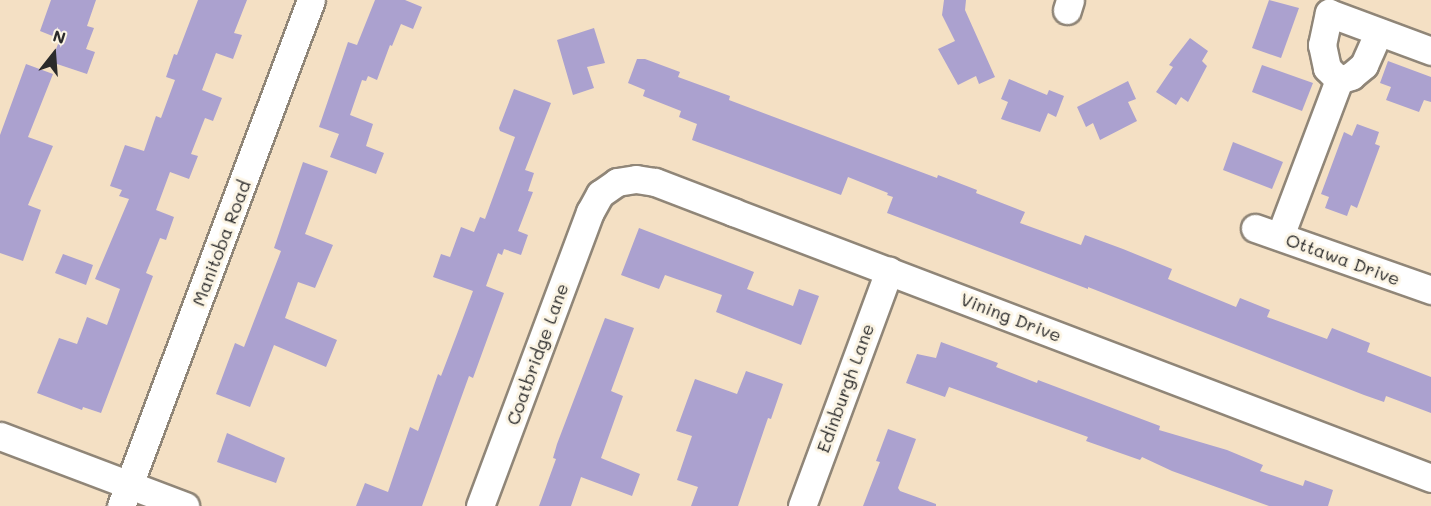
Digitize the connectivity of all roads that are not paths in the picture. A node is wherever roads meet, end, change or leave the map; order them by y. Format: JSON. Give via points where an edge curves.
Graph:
{"nodes":[{"id":1,"x":311,"y":0,"type":"edge"},
{"id":2,"x":1379,"y":32,"type":"junction"},
{"id":3,"x":1431,"y":51,"type":"edge"},
{"id":4,"x":1339,"y":80,"type":"junction"},
{"id":5,"x":595,"y":202,"type":"joint"},
{"id":6,"x":889,"y":271,"type":"junction"},
{"id":7,"x":1431,"y":290,"type":"edge"},
{"id":8,"x":0,"y":436,"type":"edge"},
{"id":9,"x":1431,"y":478,"type":"edge"},
{"id":10,"x":124,"y":496,"type":"edge"},
{"id":11,"x":185,"y":506,"type":"edge"},
{"id":12,"x":480,"y":506,"type":"edge"},
{"id":13,"x":802,"y":506,"type":"edge"}],
"edges":[{"from":1,"to":10,"type":"street","name":"Manitoba Road"},
{"from":2,"to":3,"type":"street"},
{"from":2,"to":4,"type":"street","via":[[1364,65]]},
{"from":2,"to":4,"type":"street","via":[[1329,13],[1322,45],[1327,68]]},
{"from":4,"to":7,"type":"street","name":"Ottawa Drive","via":[[1268,232]]},
{"from":5,"to":6,"type":"street","name":"Vining Drive","via":[[617,182],[636,178],[655,182]]},
{"from":5,"to":12,"type":"street","name":"Coatbridge Lane"},
{"from":6,"to":9,"type":"street","name":"Vining Drive"},
{"from":6,"to":13,"type":"street","name":"Edinburgh Lane"},
{"from":8,"to":10,"type":"street"},
{"from":10,"to":11,"type":"street"}]}
